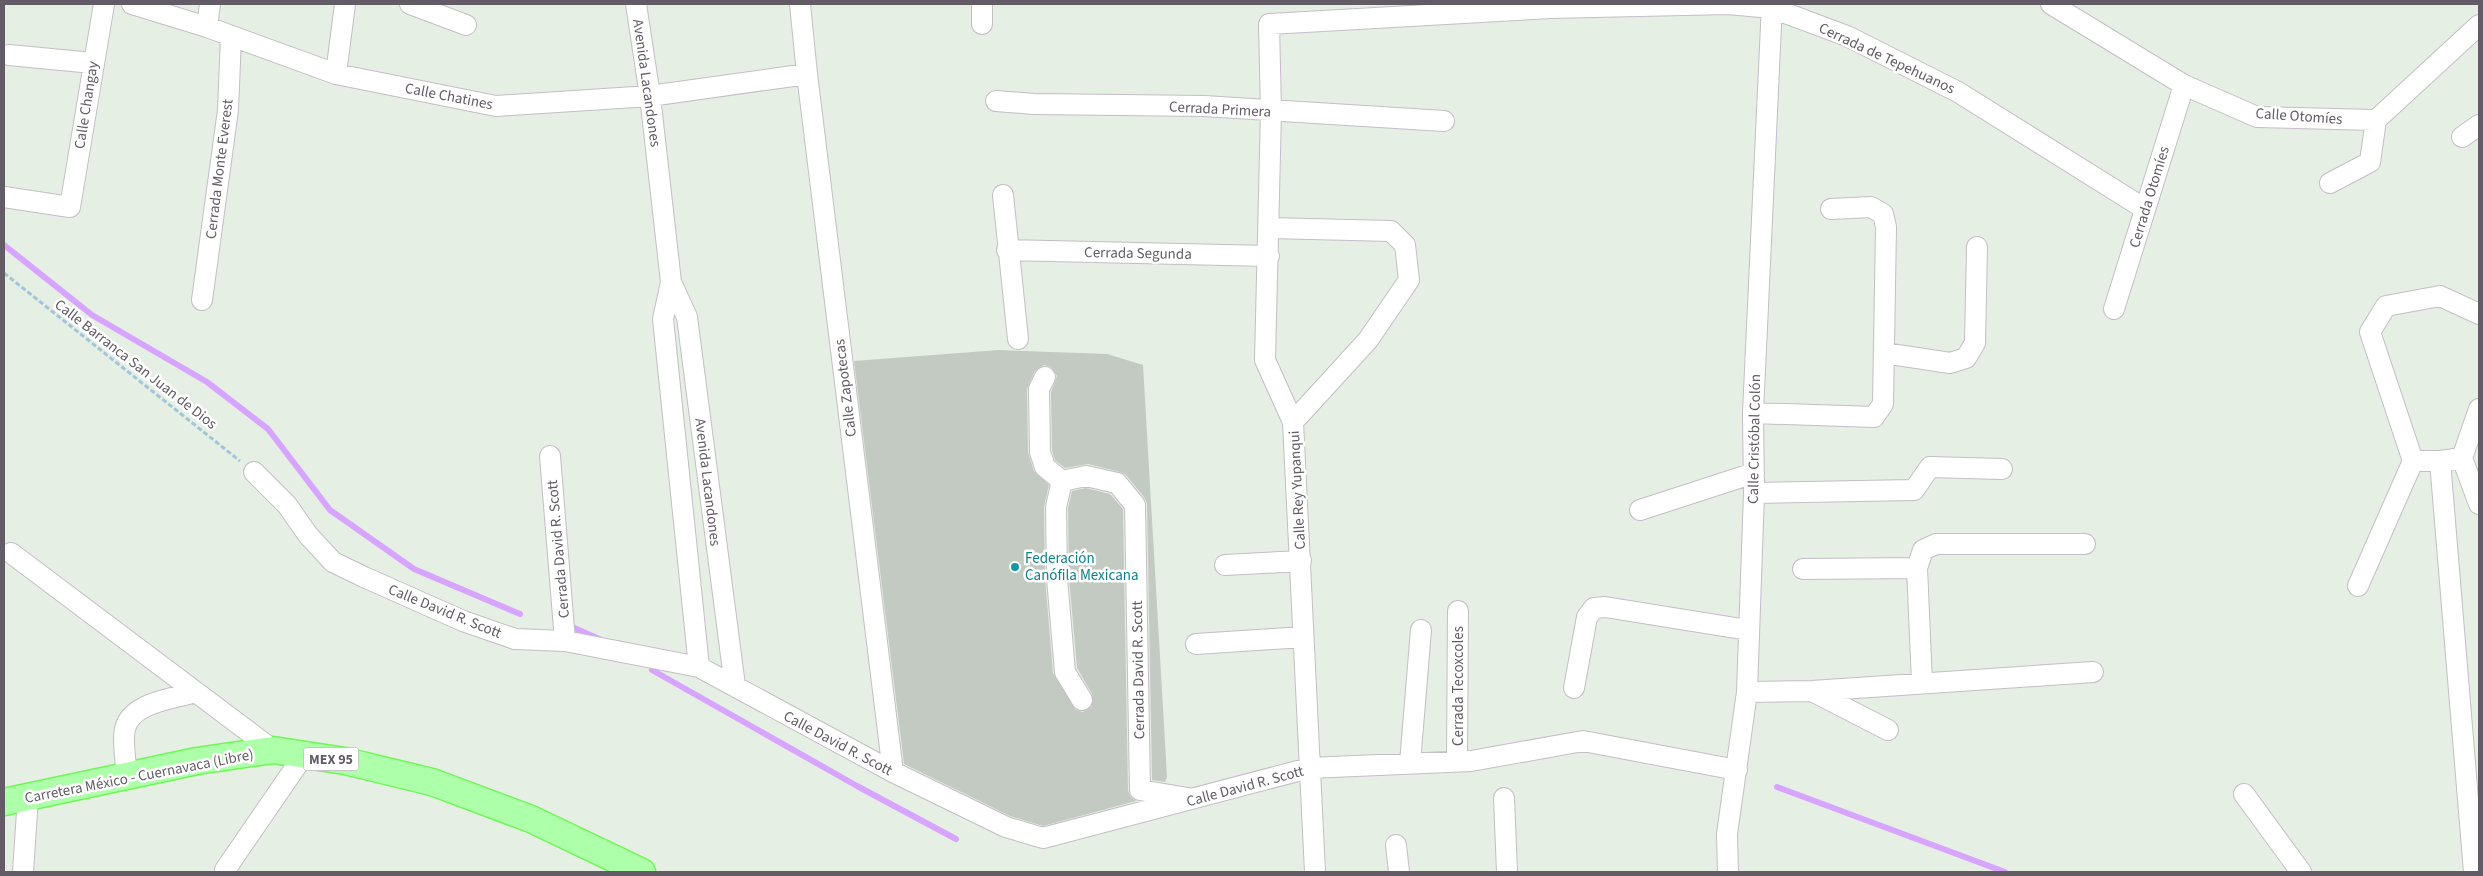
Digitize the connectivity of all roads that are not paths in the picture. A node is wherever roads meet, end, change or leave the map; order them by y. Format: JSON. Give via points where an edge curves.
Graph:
{"nodes":[{"id":1,"x":104,"y":4,"type":"edge"},
{"id":2,"x":132,"y":4,"type":"edge"},
{"id":3,"x":210,"y":4,"type":"edge"},
{"id":4,"x":345,"y":4,"type":"edge"},
{"id":5,"x":410,"y":4,"type":"edge"},
{"id":6,"x":636,"y":4,"type":"edge"},
{"id":7,"x":800,"y":4,"type":"edge"},
{"id":8,"x":982,"y":4,"type":"edge"},
{"id":9,"x":2051,"y":4,"type":"edge"},
{"id":10,"x":1772,"y":6,"type":"edge"},
{"id":11,"x":982,"y":24,"type":"dead end"},
{"id":12,"x":1269,"y":24,"type":"joint"},
{"id":13,"x":466,"y":25,"type":"dead end"},
{"id":14,"x":2479,"y":25,"type":"edge"},
{"id":15,"x":207,"y":27,"type":"junction"},
{"id":16,"x":231,"y":37,"type":"junction"},
{"id":17,"x":9,"y":55,"type":"dead end"},
{"id":18,"x":93,"y":63,"type":"junction"},
{"id":19,"x":336,"y":74,"type":"junction"},
{"id":20,"x":807,"y":74,"type":"junction"},
{"id":21,"x":2184,"y":85,"type":"junction"},
{"id":22,"x":650,"y":96,"type":"junction"},
{"id":23,"x":996,"y":101,"type":"dead end"},
{"id":24,"x":1271,"y":111,"type":"junction"},
{"id":25,"x":2376,"y":120,"type":"junction"},
{"id":26,"x":1444,"y":121,"type":"dead end"},
{"id":27,"x":2479,"y":125,"type":"edge"},
{"id":28,"x":2462,"y":137,"type":"dead end"},
{"id":29,"x":2330,"y":183,"type":"dead end"},
{"id":30,"x":1003,"y":195,"type":"dead end"},
{"id":31,"x":4,"y":196,"type":"edge"},
{"id":32,"x":1831,"y":209,"type":"dead end"},
{"id":33,"x":2145,"y":209,"type":"junction"},
{"id":34,"x":1270,"y":228,"type":"junction"},
{"id":35,"x":1978,"y":247,"type":"dead end"},
{"id":36,"x":1007,"y":250,"type":"junction"},
{"id":37,"x":1269,"y":256,"type":"junction"},
{"id":38,"x":671,"y":282,"type":"junction"},
{"id":39,"x":202,"y":300,"type":"dead end"},
{"id":40,"x":2114,"y":309,"type":"dead end"},
{"id":41,"x":2479,"y":314,"type":"edge"},
{"id":42,"x":1018,"y":339,"type":"dead end"},
{"id":43,"x":1884,"y":353,"type":"junction"},
{"id":44,"x":1045,"y":377,"type":"dead end"},
{"id":45,"x":695,"y":384,"type":"junction"},
{"id":46,"x":670,"y":386,"type":"junction"},
{"id":47,"x":2479,"y":409,"type":"edge"},
{"id":48,"x":1753,"y":413,"type":"junction"},
{"id":49,"x":1293,"y":422,"type":"junction"},
{"id":50,"x":550,"y":456,"type":"dead end"},
{"id":51,"x":2462,"y":458,"type":"junction"},
{"id":52,"x":2413,"y":461,"type":"junction"},
{"id":53,"x":2440,"y":461,"type":"junction"},
{"id":54,"x":2002,"y":469,"type":"dead end"},
{"id":55,"x":254,"y":472,"type":"road end"},
{"id":56,"x":1754,"y":473,"type":"junction"},
{"id":57,"x":1062,"y":481,"type":"junction"},
{"id":58,"x":708,"y":485,"type":"junction"},
{"id":59,"x":681,"y":487,"type":"junction"},
{"id":60,"x":1754,"y":493,"type":"junction"},
{"id":61,"x":2479,"y":504,"type":"edge"},
{"id":62,"x":1640,"y":510,"type":"dead end"},
{"id":63,"x":2084,"y":544,"type":"dead end"},
{"id":64,"x":11,"y":554,"type":"dead end"},
{"id":65,"x":1301,"y":561,"type":"junction"},
{"id":66,"x":1225,"y":565,"type":"dead end"},
{"id":67,"x":718,"y":568,"type":"junction"},
{"id":68,"x":1917,"y":568,"type":"junction"},
{"id":69,"x":1803,"y":569,"type":"dead end"},
{"id":70,"x":689,"y":570,"type":"junction"},
{"id":71,"x":2358,"y":586,"type":"dead end"},
{"id":72,"x":1458,"y":611,"type":"dead end"},
{"id":73,"x":1421,"y":630,"type":"dead end"},
{"id":74,"x":1748,"y":630,"type":"junction"},
{"id":75,"x":1303,"y":637,"type":"junction"},
{"id":76,"x":565,"y":641,"type":"junction"},
{"id":77,"x":1196,"y":644,"type":"dead end"},
{"id":78,"x":699,"y":667,"type":"junction"},
{"id":79,"x":2093,"y":672,"type":"dead end"},
{"id":80,"x":1922,"y":684,"type":"junction"},
{"id":81,"x":735,"y":686,"type":"junction"},
{"id":82,"x":1574,"y":688,"type":"dead end"},
{"id":83,"x":1812,"y":691,"type":"junction"},
{"id":84,"x":195,"y":692,"type":"junction"},
{"id":85,"x":1747,"y":692,"type":"junction"},
{"id":86,"x":1082,"y":700,"type":"dead end"},
{"id":87,"x":1888,"y":730,"type":"dead end"},
{"id":88,"x":273,"y":750,"type":"junction"},
{"id":89,"x":304,"y":755,"type":"junction"},
{"id":90,"x":1464,"y":761,"type":"junction"},
{"id":91,"x":1410,"y":763,"type":"junction"},
{"id":92,"x":1309,"y":768,"type":"junction"},
{"id":93,"x":1737,"y":770,"type":"junction"},
{"id":94,"x":892,"y":772,"type":"junction"},
{"id":95,"x":126,"y":776,"type":"junction"},
{"id":96,"x":2244,"y":794,"type":"dead end"},
{"id":97,"x":1504,"y":798,"type":"dead end"},
{"id":98,"x":16,"y":799,"type":"edge"},
{"id":99,"x":1196,"y":799,"type":"junction"},
{"id":100,"x":1396,"y":845,"type":"dead end"},
{"id":101,"x":225,"y":870,"type":"dead end"},
{"id":102,"x":23,"y":872,"type":"edge"},
{"id":103,"x":642,"y":872,"type":"edge"},
{"id":104,"x":1315,"y":872,"type":"edge"},
{"id":105,"x":1398,"y":872,"type":"edge"},
{"id":106,"x":1507,"y":872,"type":"edge"},
{"id":107,"x":1728,"y":872,"type":"edge"},
{"id":108,"x":2301,"y":872,"type":"edge"},
{"id":109,"x":2474,"y":872,"type":"edge"}],
"edges":[{"from":1,"to":18,"type":"street","name":"Calle Changay"},
{"from":2,"to":15,"type":"street","name":"Calle Chatines"},
{"from":3,"to":15,"type":"street"},
{"from":4,"to":19,"type":"street"},
{"from":5,"to":13,"type":"street"},
{"from":6,"to":22,"type":"street","name":"Avenida Lacandones"},
{"from":7,"to":20,"type":"street","name":"Calle Zapotecas"},
{"from":8,"to":11,"type":"street"},
{"from":9,"to":21,"type":"street","name":"Calle Otomíes"},
{"from":10,"to":12,"type":"street","name":"Cerrada de Tepehuanos","via":[[1550,8]]},
{"from":10,"to":33,"type":"street","name":"Cerrada de Tepehuanos","via":[[1847,36],[1958,92]]},
{"from":10,"to":48,"type":"street","name":"Calle Cristóbal Colón"},
{"from":12,"to":24,"type":"street","name":"Calle Rey Yupanqui"},
{"from":14,"to":25,"type":"street"},
{"from":15,"to":16,"type":"street","name":"Calle Chatines"},
{"from":16,"to":19,"type":"street","name":"Calle Chatines"},
{"from":16,"to":39,"type":"street","name":"Cerrada Monte Everest","via":[[228,110]]},
{"from":17,"to":18,"type":"street"},
{"from":18,"to":31,"type":"street","name":"Calle Changay","via":[[70,207]]},
{"from":19,"to":22,"type":"street","name":"Calle Chatines","via":[[496,106]]},
{"from":20,"to":22,"type":"street","name":"Calle Chatines"},
{"from":20,"to":94,"type":"street","name":"Calle Zapotecas"},
{"from":21,"to":25,"type":"street","name":"Calle Otomíes","via":[[2257,117]]},
{"from":21,"to":33,"type":"street","name":"Cerrada Otomíes"},
{"from":22,"to":38,"type":"street","name":"Avenida Lacandones"},
{"from":23,"to":24,"type":"street","name":"Cerrada Primera","via":[[1204,106]]},
{"from":24,"to":26,"type":"street","name":"Cerrada Primera"},
{"from":24,"to":34,"type":"street","name":"Calle Rey Yupanqui"},
{"from":25,"to":29,"type":"street","via":[[2370,162]]},
{"from":27,"to":28,"type":"street"},
{"from":30,"to":36,"type":"street"},
{"from":32,"to":43,"type":"street","via":[[1871,207],[1883,214],[1886,227]]},
{"from":33,"to":40,"type":"street","name":"Cerrada Otomíes"},
{"from":34,"to":37,"type":"street","name":"Calle Rey Yupanqui"},
{"from":34,"to":49,"type":"street","via":[[1391,231],[1405,245],[1409,280],[1368,340]]},
{"from":35,"to":43,"type":"street","via":[[1975,342],[1966,358],[1950,364]]},
{"from":36,"to":37,"type":"street","name":"Cerrada Segunda"},
{"from":36,"to":42,"type":"street"},
{"from":37,"to":49,"type":"street","name":"Calle Rey Yupanqui","via":[[1266,360]]},
{"from":38,"to":45,"type":"street","name":"Avenida Lacandones","via":[[686,317]]},
{"from":38,"to":46,"type":"street","name":"Avenida Lacandones","via":[[663,320]]},
{"from":41,"to":52,"type":"street","via":[[2440,296],[2386,306],[2370,332]]},
{"from":43,"to":48,"type":"street","via":[[1883,404],[1874,417]]},
{"from":44,"to":57,"type":"street","via":[[1039,390],[1040,452],[1045,467]]},
{"from":45,"to":46,"type":"street"},
{"from":45,"to":58,"type":"street","name":"Avenida Lacandones"},
{"from":46,"to":59,"type":"street","name":"Avenida Lacandones"},
{"from":47,"to":51,"type":"street"},
{"from":48,"to":56,"type":"street","name":"Calle Cristóbal Colón"},
{"from":49,"to":65,"type":"street","name":"Calle Rey Yupanqui"},
{"from":50,"to":76,"type":"street","name":"Cerrada David R. Scott"},
{"from":51,"to":53,"type":"street"},
{"from":51,"to":61,"type":"street"},
{"from":52,"to":53,"type":"street"},
{"from":52,"to":71,"type":"street"},
{"from":53,"to":109,"type":"street"},
{"from":54,"to":60,"type":"street","via":[[1930,467],[1914,490]]},
{"from":55,"to":76,"type":"street","name":"Calle David R. Scott","via":[[287,505],[333,562],[463,621],[515,639]]},
{"from":56,"to":60,"type":"street","name":"Calle Cristóbal Colón"},
{"from":56,"to":62,"type":"street"},
{"from":57,"to":86,"type":"street","via":[[1056,506],[1057,578],[1064,663],[1065,672]]},
{"from":57,"to":99,"type":"street","name":"Cerrada David R. Scott","via":[[1086,476],[1117,483],[1135,505],[1140,790]]},
{"from":58,"to":59,"type":"street"},
{"from":58,"to":67,"type":"street","name":"Avenida Lacandones"},
{"from":59,"to":70,"type":"street","name":"Avenida Lacandones"},
{"from":60,"to":74,"type":"street","name":"Calle Cristóbal Colón"},
{"from":63,"to":68,"type":"street","via":[[1936,544],[1923,550]]},
{"from":64,"to":84,"type":"street"},
{"from":65,"to":66,"type":"street"},
{"from":65,"to":75,"type":"street","name":"Calle Rey Yupanqui"},
{"from":67,"to":70,"type":"street"},
{"from":67,"to":81,"type":"street","name":"Avenida Lacandones"},
{"from":68,"to":69,"type":"street"},
{"from":68,"to":80,"type":"street"},
{"from":70,"to":78,"type":"street","name":"Avenida Lacandones"},
{"from":72,"to":90,"type":"street","name":"Cerrada Tecoxcoles"},
{"from":73,"to":91,"type":"street"},
{"from":74,"to":82,"type":"street","via":[[1605,607],[1594,608],[1587,617]]},
{"from":74,"to":85,"type":"street","name":"Calle Cristóbal Colón"},
{"from":75,"to":77,"type":"street"},
{"from":75,"to":92,"type":"street","name":"Calle Rey Yupanqui"},
{"from":76,"to":78,"type":"street","name":"Calle David R. Scott"},
{"from":78,"to":81,"type":"street","name":"Calle David R. Scott"},
{"from":79,"to":80,"type":"street"},
{"from":80,"to":83,"type":"street"},
{"from":81,"to":94,"type":"street","name":"Calle David R. Scott"},
{"from":83,"to":85,"type":"street"},
{"from":83,"to":87,"type":"street"},
{"from":84,"to":88,"type":"street"},
{"from":84,"to":95,"type":"street","via":[[140,709],[129,718],[125,730]]},
{"from":85,"to":93,"type":"street","name":"Calle Cristóbal Colón"},
{"from":88,"to":89,"type":"main road","name":"Carretera México - Cuernavaca (Libre)","number":"MEX 95"},
{"from":88,"to":95,"type":"main road","name":"Carretera México - Cuernavaca (Libre)","number":"MEX 95","via":[[196,761]]},
{"from":89,"to":101,"type":"street"},
{"from":89,"to":103,"type":"main road","name":"Carretera México - Cuernavaca (Libre)","number":"MEX 95","via":[[354,763],[441,785],[531,819]]},
{"from":90,"to":91,"type":"street","name":"Calle David R. Scott"},
{"from":90,"to":93,"type":"street","name":"Calle David R. Scott","via":[[1583,741]]},
{"from":91,"to":92,"type":"street","name":"Calle David R. Scott"},
{"from":92,"to":99,"type":"street","name":"Calle David R. Scott"},
{"from":92,"to":104,"type":"street","name":"Calle Rey Yupanqui"},
{"from":93,"to":107,"type":"street","name":"Calle Cristóbal Colón","via":[[1727,834]]},
{"from":94,"to":99,"type":"street","name":"Calle David R. Scott","via":[[1006,827],[1043,838]]},
{"from":95,"to":98,"type":"main road","name":"Carretera México - Cuernavaca (Libre)","number":"MEX 95"},
{"from":96,"to":108,"type":"street"},
{"from":97,"to":106,"type":"street"},
{"from":98,"to":102,"type":"street"},
{"from":100,"to":105,"type":"street"}]}
